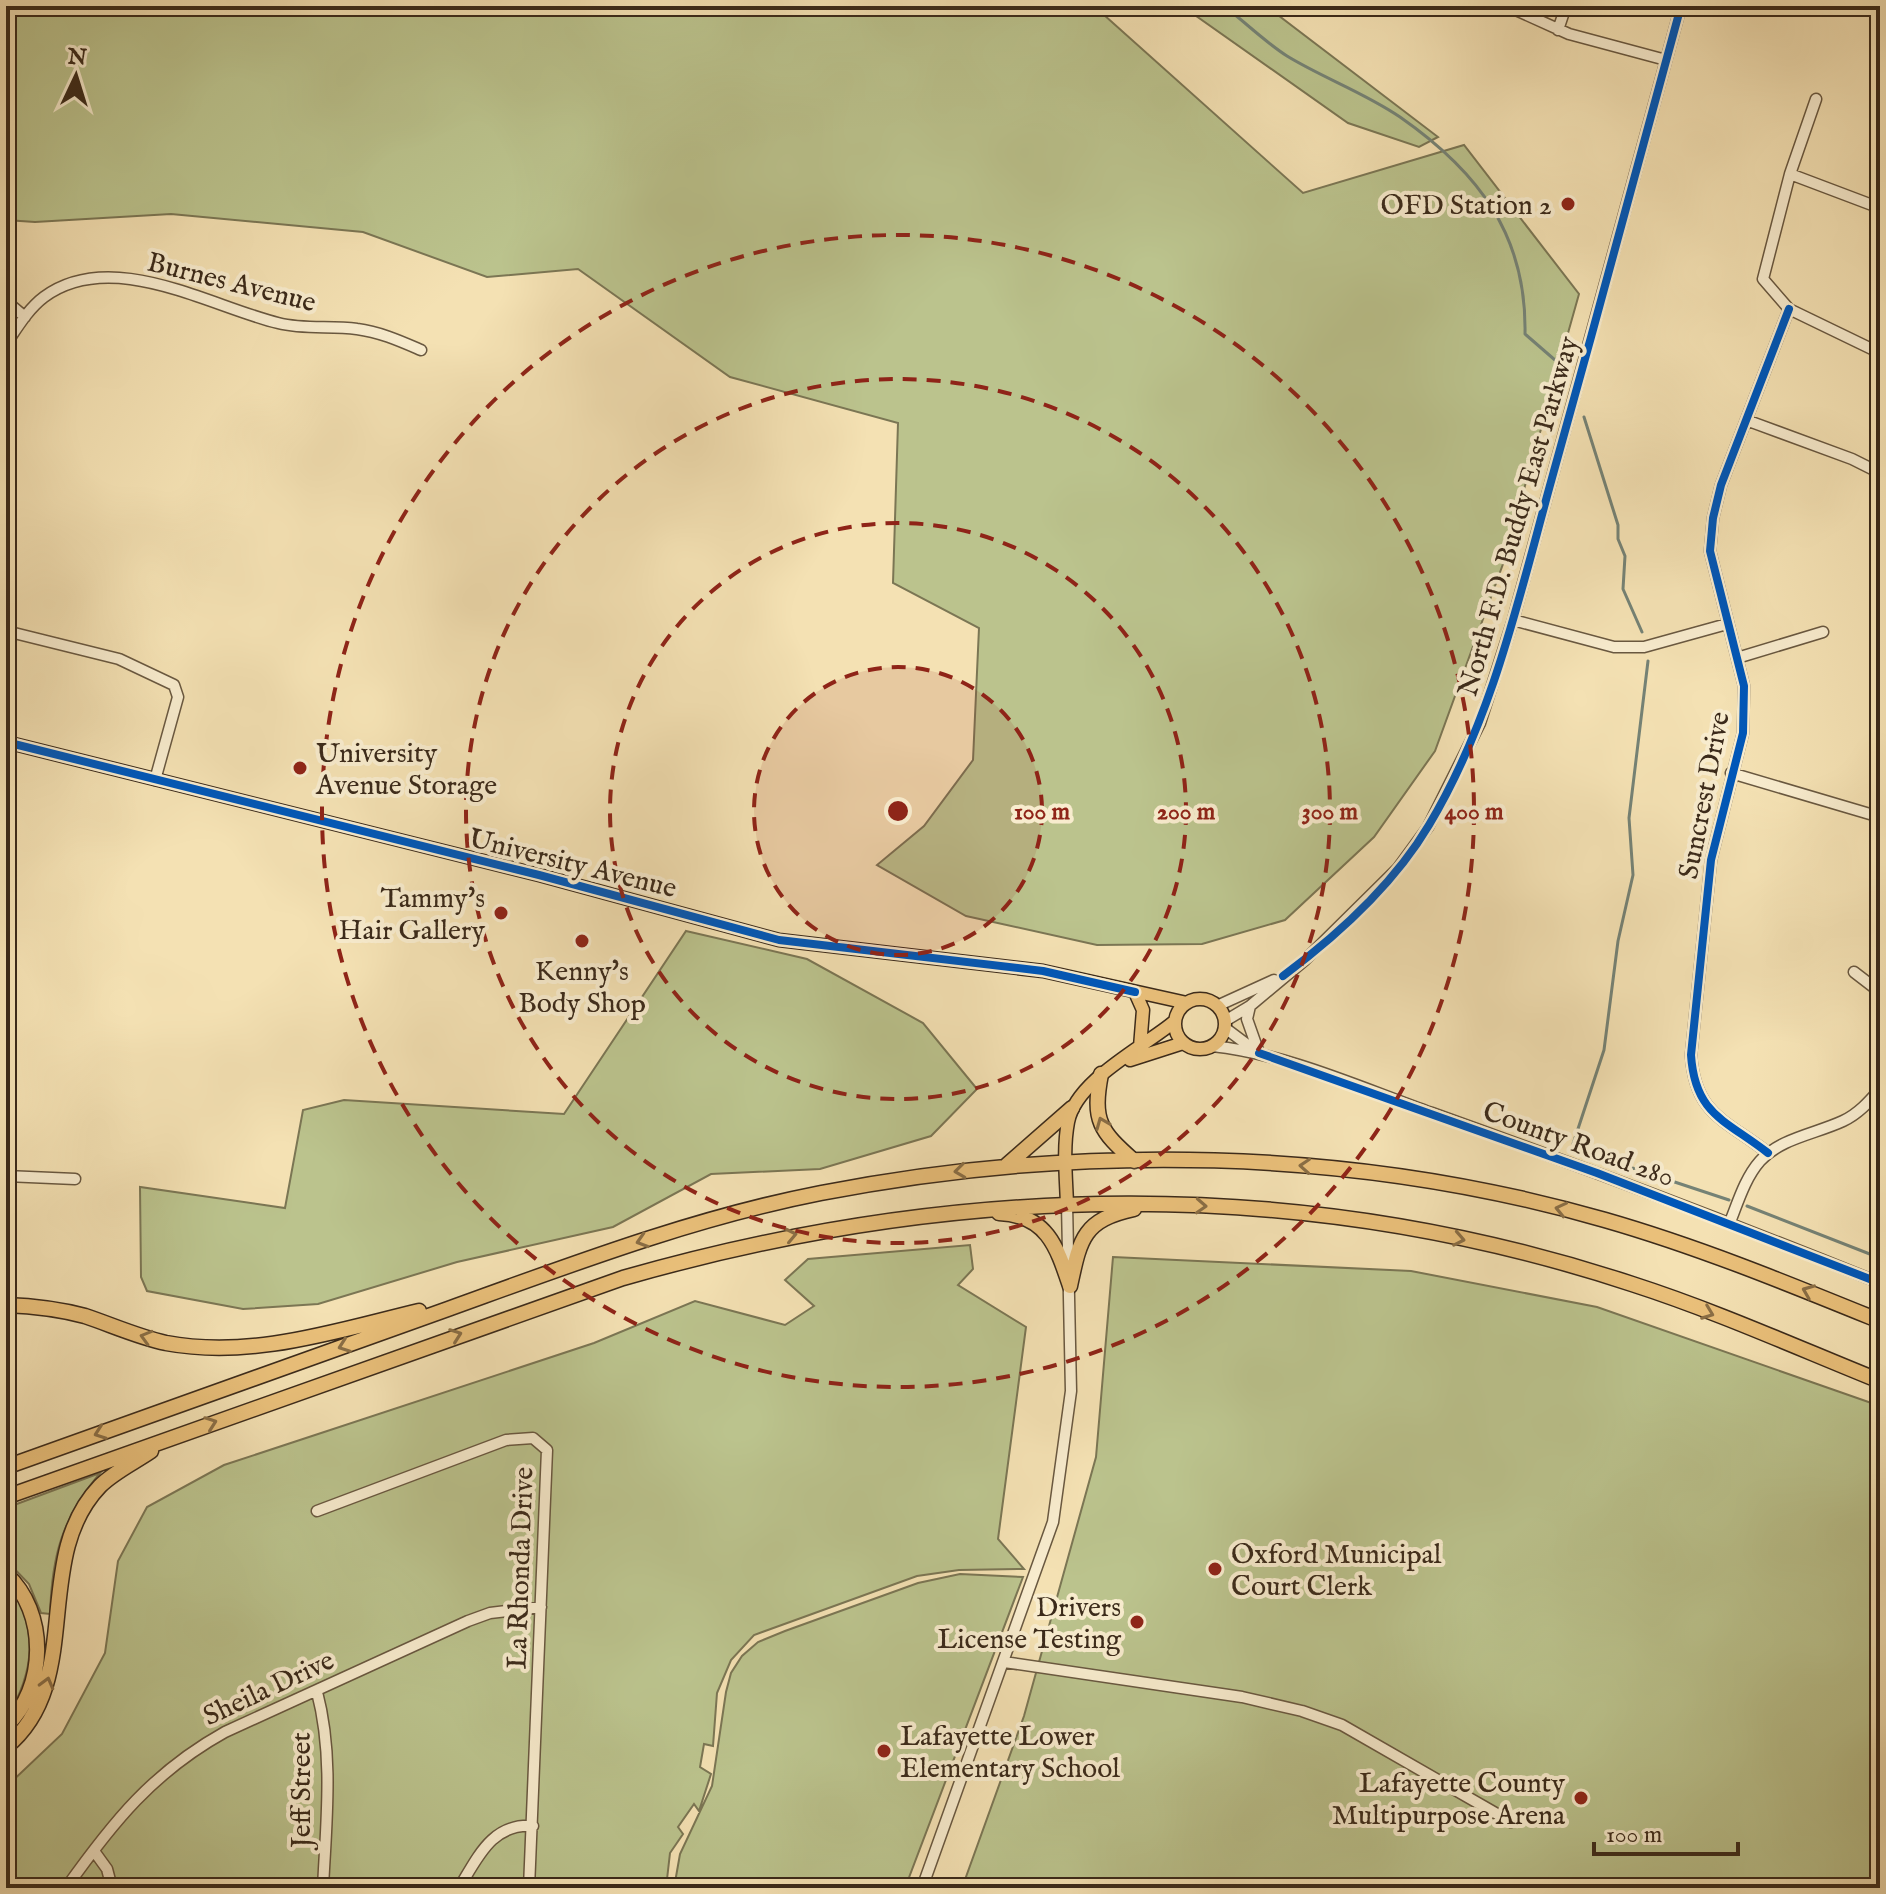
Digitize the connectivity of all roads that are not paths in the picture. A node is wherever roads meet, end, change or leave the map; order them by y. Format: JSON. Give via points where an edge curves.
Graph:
{"nodes":[{"id":1,"x":1507,"y":6,"type":"edge"},
{"id":2,"x":1566,"y":6,"type":"edge"},
{"id":3,"x":1681,"y":6,"type":"edge"},
{"id":4,"x":1558,"y":30,"type":"junction"},
{"id":5,"x":1666,"y":60,"type":"junction"},
{"id":6,"x":1816,"y":99,"type":"dead end"},
{"id":7,"x":1790,"y":174,"type":"junction"},
{"id":8,"x":1880,"y":208,"type":"edge"},
{"id":9,"x":6,"y":301,"type":"edge"},
{"id":10,"x":1789,"y":309,"type":"junction"},
{"id":11,"x":25,"y":317,"type":"junction"},
{"id":12,"x":6,"y":344,"type":"edge"},
{"id":13,"x":421,"y":350,"type":"dead end"},
{"id":14,"x":1880,"y":353,"type":"edge"},
{"id":15,"x":1746,"y":420,"type":"junction"},
{"id":16,"x":1880,"y":473,"type":"edge"},
{"id":17,"x":1513,"y":620,"type":"junction"},
{"id":18,"x":1727,"y":624,"type":"junction"},
{"id":19,"x":6,"y":631,"type":"edge"},
{"id":20,"x":1823,"y":632,"type":"dead end"},
{"id":21,"x":1737,"y":658,"type":"junction"},
{"id":22,"x":6,"y":742,"type":"edge"},
{"id":23,"x":1731,"y":773,"type":"junction"},
{"id":24,"x":155,"y":780,"type":"junction"},
{"id":25,"x":1880,"y":817,"type":"edge"},
{"id":26,"x":1854,"y":972,"type":"dead end"},
{"id":27,"x":1283,"y":976,"type":"junction"},
{"id":28,"x":1135,"y":992,"type":"junction"},
{"id":29,"x":1880,"y":992,"type":"edge"},
{"id":30,"x":1187,"y":1003,"type":"junction"},
{"id":31,"x":1217,"y":1006,"type":"junction"},
{"id":32,"x":1250,"y":1006,"type":"junction"},
{"id":33,"x":1176,"y":1019,"type":"junction"},
{"id":34,"x":1225,"y":1024,"type":"junction"},
{"id":35,"x":1183,"y":1043,"type":"junction"},
{"id":36,"x":1212,"y":1046,"type":"junction"},
{"id":37,"x":1140,"y":1047,"type":"junction"},
{"id":38,"x":1259,"y":1053,"type":"junction"},
{"id":39,"x":1121,"y":1062,"type":"junction"},
{"id":40,"x":1101,"y":1074,"type":"junction"},
{"id":41,"x":1880,"y":1089,"type":"edge"},
{"id":42,"x":1072,"y":1108,"type":"junction"},
{"id":43,"x":1768,"y":1153,"type":"junction"},
{"id":44,"x":1065,"y":1161,"type":"junction"},
{"id":45,"x":1134,"y":1161,"type":"junction"},
{"id":46,"x":1007,"y":1165,"type":"junction"},
{"id":47,"x":6,"y":1176,"type":"edge"},
{"id":48,"x":75,"y":1179,"type":"dead end"},
{"id":49,"x":1161,"y":1203,"type":"junction"},
{"id":50,"x":1067,"y":1204,"type":"junction"},
{"id":51,"x":949,"y":1212,"type":"junction"},
{"id":52,"x":1730,"y":1222,"type":"junction"},
{"id":53,"x":1880,"y":1283,"type":"edge"},
{"id":54,"x":1070,"y":1286,"type":"junction"},
{"id":55,"x":497,"y":1291,"type":"junction"},
{"id":56,"x":6,"y":1305,"type":"edge"},
{"id":57,"x":1880,"y":1321,"type":"edge"},
{"id":58,"x":1880,"y":1381,"type":"edge"},
{"id":59,"x":173,"y":1436,"type":"junction"},
{"id":60,"x":6,"y":1467,"type":"edge"},
{"id":61,"x":6,"y":1497,"type":"edge"},
{"id":62,"x":317,"y":1511,"type":"dead end"},
{"id":63,"x":6,"y":1574,"type":"edge"},
{"id":64,"x":541,"y":1607,"type":"junction"},
{"id":65,"x":1004,"y":1662,"type":"junction"},
{"id":66,"x":317,"y":1692,"type":"junction"},
{"id":67,"x":6,"y":1726,"type":"edge"},
{"id":68,"x":6,"y":1747,"type":"edge"},
{"id":69,"x":1511,"y":1822,"type":"dead end"},
{"id":70,"x":533,"y":1826,"type":"junction"},
{"id":71,"x":94,"y":1851,"type":"junction"},
{"id":72,"x":66,"y":1888,"type":"edge"},
{"id":73,"x":112,"y":1888,"type":"edge"},
{"id":74,"x":323,"y":1888,"type":"edge"},
{"id":75,"x":459,"y":1888,"type":"edge"},
{"id":76,"x":529,"y":1888,"type":"edge"},
{"id":77,"x":922,"y":1888,"type":"edge"}],
"edges":[{"from":1,"to":4,"type":"street"},
{"from":2,"to":4,"type":"street"},
{"from":3,"to":5,"type":"street","name":"North F.D. Buddy East Parkway"},
{"from":4,"to":5,"type":"street"},
{"from":5,"to":17,"type":"street","name":"North F.D. Buddy East Parkway"},
{"from":6,"to":7,"type":"street"},
{"from":7,"to":8,"type":"street"},
{"from":7,"to":10,"type":"street","via":[[1763,279]]},
{"from":9,"to":11,"type":"street"},
{"from":10,"to":14,"type":"street"},
{"from":10,"to":15,"type":"street","name":"Suncrest Drive"},
{"from":11,"to":12,"type":"street","name":"Burnes Avenue"},
{"from":11,"to":13,"type":"street","name":"Burnes Avenue","via":[[44,297],[68,286],[152,281],[277,323],[356,328]]},
{"from":15,"to":16,"type":"street"},
{"from":15,"to":18,"type":"street","name":"Suncrest Drive","via":[[1712,526],[1710,551]]},
{"from":17,"to":18,"type":"street","via":[[1629,648]]},
{"from":17,"to":27,"type":"street","name":"North F.D. Buddy East Parkway","via":[[1480,723],[1428,827],[1367,902]]},
{"from":18,"to":21,"type":"street","name":"Suncrest Drive"},
{"from":19,"to":24,"type":"street","via":[[119,659],[174,685],[178,697]]},
{"from":20,"to":21,"type":"street"},
{"from":21,"to":23,"type":"street","name":"Suncrest Drive","via":[[1744,686],[1743,733]]},
{"from":22,"to":24,"type":"main road","name":"University Avenue"},
{"from":23,"to":25,"type":"street"},
{"from":23,"to":43,"type":"street","name":"Suncrest Drive","via":[[1711,860],[1696,993],[1693,1079],[1716,1118]]},
{"from":24,"to":28,"type":"main road","name":"University Avenue","via":[[779,940],[1043,971]]},
{"from":26,"to":29,"type":"street"},
{"from":27,"to":31,"type":"street"},
{"from":27,"to":32,"type":"street","name":"North F.D. Buddy East Parkway"},
{"from":28,"to":30,"type":"main road","name":"University Avenue"},
{"from":28,"to":33,"type":"main road","name":"University Avenue"},
{"from":28,"to":37,"type":"main road","via":[[1143,1010]]},
{"from":30,"to":31,"type":"main road","via":[[1203,999]]},
{"from":30,"to":33,"type":"main road"},
{"from":31,"to":34,"type":"main road"},
{"from":32,"to":34,"type":"street","name":"North F.D. Buddy East Parkway"},
{"from":32,"to":38,"type":"street","via":[[1247,1019]]},
{"from":33,"to":35,"type":"main road"},
{"from":33,"to":37,"type":"main road"},
{"from":34,"to":36,"type":"main road"},
{"from":34,"to":38,"type":"street"},
{"from":35,"to":36,"type":"main road","via":[[1197,1049]]},
{"from":35,"to":39,"type":"main road"},
{"from":36,"to":38,"type":"street"},
{"from":37,"to":39,"type":"main road"},
{"from":38,"to":52,"type":"street","name":"County Road 280"},
{"from":39,"to":40,"type":"main road"},
{"from":40,"to":42,"type":"main road"},
{"from":45,"to":40,"type":"highway","one_way":true,"via":[[1101,1128],[1096,1100]]},
{"from":41,"to":43,"type":"street","via":[[1844,1121]]},
{"from":42,"to":44,"type":"main road"},
{"from":42,"to":46,"type":"highway"},
{"from":43,"to":52,"type":"street","via":[[1747,1180]]},
{"from":44,"to":45,"type":"highway"},
{"from":44,"to":46,"type":"highway"},
{"from":44,"to":50,"type":"main road"},
{"from":57,"to":45,"type":"highway","one_way":true,"via":[[1692,1246],[1488,1192],[1333,1168]]},
{"from":46,"to":55,"type":"highway","one_way":true,"via":[[817,1193],[717,1217]]},
{"from":47,"to":48,"type":"street"},
{"from":49,"to":50,"type":"highway"},
{"from":49,"to":54,"type":"highway","via":[[1111,1214],[1092,1225],[1080,1243]]},
{"from":49,"to":58,"type":"highway","one_way":true,"via":[[1278,1210],[1503,1247],[1633,1284]]},
{"from":50,"to":51,"type":"highway"},
{"from":50,"to":54,"type":"street"},
{"from":51,"to":54,"type":"highway","via":[[1029,1219],[1057,1244]]},
{"from":59,"to":51,"type":"highway","one_way":true,"via":[[623,1278],[715,1251]]},
{"from":52,"to":53,"type":"street","name":"County Road 280"},
{"from":54,"to":65,"type":"street","via":[[1071,1391],[1053,1522]]},
{"from":55,"to":56,"type":"highway","one_way":true,"via":[[261,1347],[165,1343],[84,1316]]},
{"from":55,"to":60,"type":"highway","one_way":true},
{"from":59,"to":61,"type":"highway"},
{"from":68,"to":59,"type":"highway","one_way":true,"via":[[28,1726],[42,1700],[51,1670],[60,1577],[81,1513],[101,1486]]},
{"from":62,"to":64,"type":"street","name":"La Rhonda Drive","via":[[502,1442],[533,1438],[547,1450]]},
{"from":63,"to":67,"type":"highway","via":[[29,1605],[38,1651],[28,1695]]},
{"from":64,"to":66,"type":"street","name":"Sheila Drive","via":[[468,1621]]},
{"from":64,"to":70,"type":"street","name":"La Rhonda Drive"},
{"from":65,"to":69,"type":"street","via":[[1242,1697],[1302,1711],[1342,1725]]},
{"from":65,"to":77,"type":"street"},
{"from":66,"to":71,"type":"street","name":"Sheila Drive","via":[[187,1753],[122,1813]]},
{"from":66,"to":74,"type":"street","name":"Jeff Street","via":[[327,1760]]},
{"from":70,"to":75,"type":"street","via":[[517,1825],[492,1837]]},
{"from":70,"to":76,"type":"street","name":"La Rhonda Drive"},
{"from":71,"to":72,"type":"street","name":"Sheila Drive"},
{"from":71,"to":73,"type":"street"}]}
